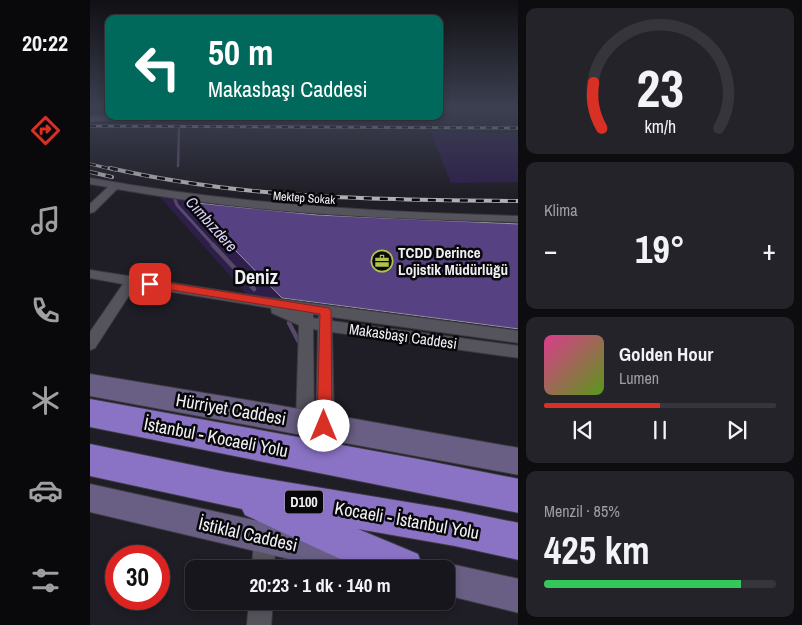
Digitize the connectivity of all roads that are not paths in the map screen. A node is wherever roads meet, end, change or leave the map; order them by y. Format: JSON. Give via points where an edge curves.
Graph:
{"nodes":[{"id":1,"x":90,"y":181,"type":"edge"},
{"id":2,"x":115,"y":186,"type":"junction"},
{"id":3,"x":90,"y":210,"type":"edge"},
{"id":4,"x":518,"y":218,"type":"edge"},
{"id":5,"x":90,"y":274,"type":"edge"},
{"id":6,"x":132,"y":280,"type":"junction"},
{"id":7,"x":306,"y":316,"type":"junction"},
{"id":8,"x":325,"y":318,"type":"junction"},
{"id":9,"x":518,"y":337,"type":"edge"},
{"id":10,"x":90,"y":344,"type":"edge"},
{"id":11,"x":518,"y":352,"type":"edge"},
{"id":12,"x":90,"y":385,"type":"edge"},
{"id":13,"x":96,"y":412,"type":"edge"},
{"id":14,"x":315,"y":424,"type":"junction"},
{"id":15,"x":90,"y":460,"type":"edge"},
{"id":16,"x":518,"y":462,"type":"edge"},
{"id":17,"x":226,"y":489,"type":"junction"},
{"id":18,"x":518,"y":496,"type":"edge"},
{"id":19,"x":90,"y":498,"type":"edge"},
{"id":20,"x":265,"y":539,"type":"junction"},
{"id":21,"x":518,"y":542,"type":"edge"},
{"id":22,"x":264,"y":560,"type":"edge"},
{"id":23,"x":366,"y":560,"type":"edge"},
{"id":24,"x":386,"y":560,"type":"edge"},
{"id":25,"x":455,"y":580,"type":"edge"},
{"id":26,"x":518,"y":596,"type":"edge"},
{"id":27,"x":260,"y":610,"type":"edge"},
{"id":28,"x":259,"y":625,"type":"edge"}],
"edges":[{"from":1,"to":2,"type":"street","name":"Mektep Sokak"},
{"from":2,"to":3,"type":"street"},
{"from":2,"to":4,"type":"street","name":"Mektep Sokak","via":[[259,207],[373,215]]},
{"from":5,"to":6,"type":"street","name":"Makasbaşı Caddesi"},
{"from":6,"to":7,"type":"street","name":"Makasbaşı Caddesi","via":[[263,302]]},
{"from":6,"to":10,"type":"street"},
{"from":7,"to":8,"type":"street","name":"Makasbaşı Caddesi"},
{"from":7,"to":14,"type":"street"},
{"from":8,"to":9,"type":"street","name":"Makasbaşı Caddesi"},
{"from":8,"to":11,"type":"street","name":"Makasbaşı Caddesi"},
{"from":8,"to":14,"type":"street"},
{"from":12,"to":14,"type":"main road","name":"Hürriyet Caddesi"},
{"from":13,"to":18,"type":"highway","name":"İstanbul - Kocaeli Yolu"},
{"from":14,"to":16,"type":"main road","name":"Hürriyet Caddesi"},
{"from":15,"to":17,"type":"highway","name":"Kocaeli - İstanbul Yolu","number":"D100"},
{"from":17,"to":21,"type":"highway","name":"Kocaeli - İstanbul Yolu","number":"D100","via":[[455,528]]},
{"from":17,"to":24,"type":"highway"},
{"from":19,"to":20,"type":"main road","name":"İstiklal Caddesi"},
{"from":20,"to":22,"type":"street"},
{"from":20,"to":23,"type":"main road","name":"İstiklal Caddesi"},
{"from":25,"to":26,"type":"main road"},
{"from":27,"to":28,"type":"street"}]}
